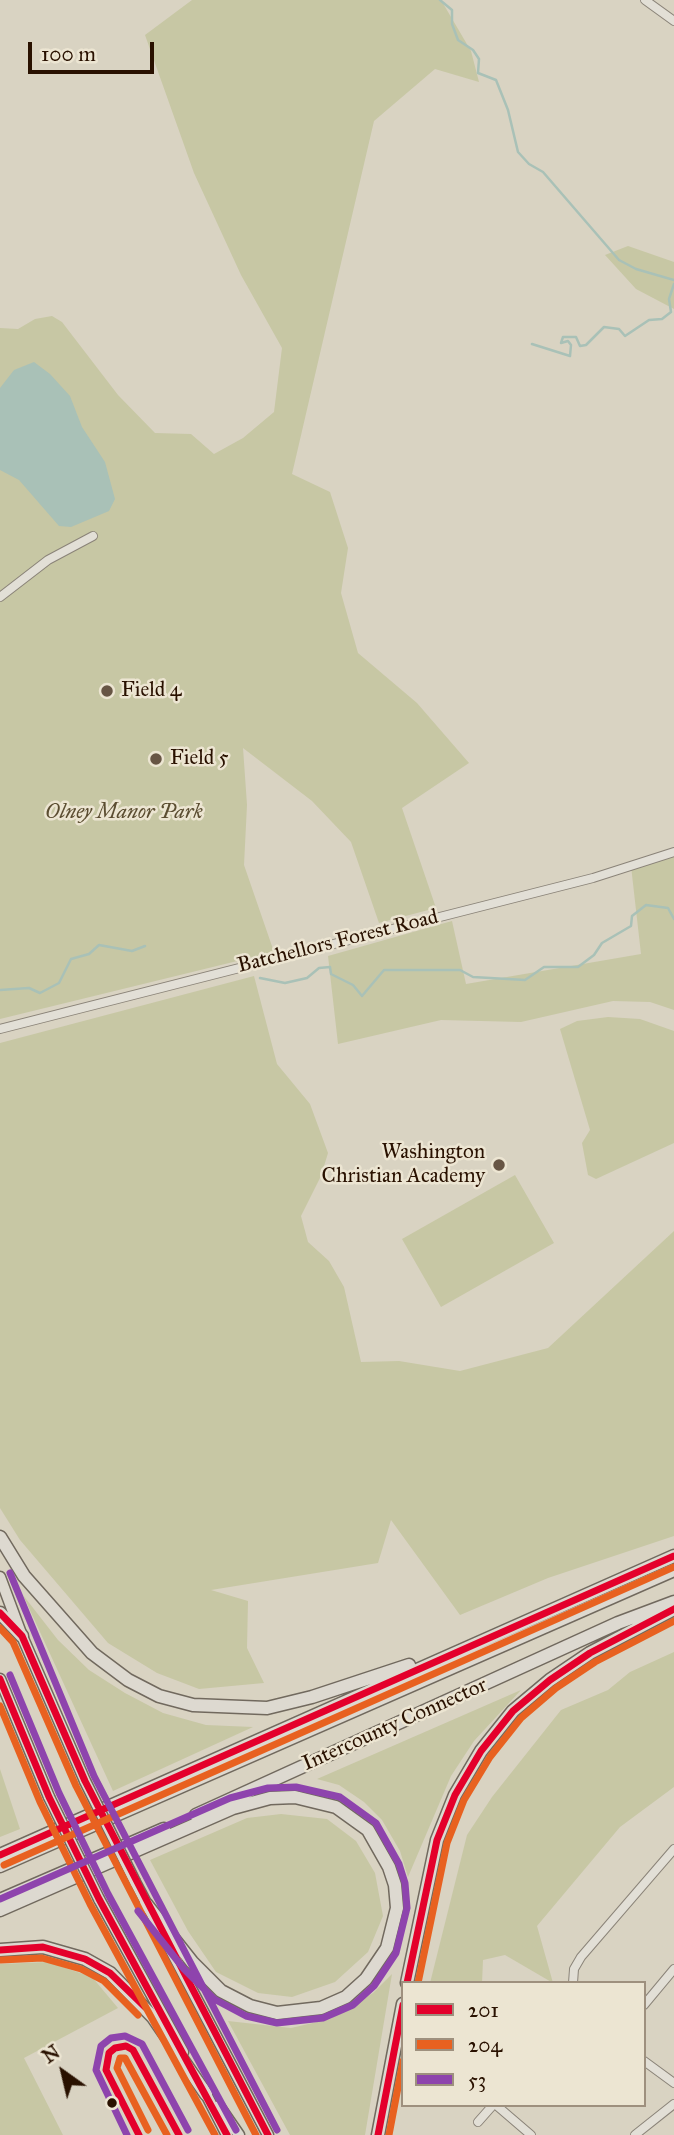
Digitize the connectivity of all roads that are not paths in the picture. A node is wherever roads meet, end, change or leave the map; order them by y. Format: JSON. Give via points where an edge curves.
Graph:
{"nodes":[{"id":1,"x":645,"y":0,"type":"edge"},
{"id":2,"x":674,"y":21,"type":"edge"},
{"id":3,"x":93,"y":536,"type":"dead end"},
{"id":4,"x":0,"y":597,"type":"edge"},
{"id":5,"x":674,"y":852,"type":"edge"},
{"id":6,"x":0,"y":1029,"type":"edge"},
{"id":7,"x":0,"y":1537,"type":"edge"},
{"id":8,"x":674,"y":1556,"type":"edge"},
{"id":9,"x":674,"y":1570,"type":"edge"},
{"id":10,"x":0,"y":1577,"type":"edge"},
{"id":11,"x":674,"y":1602,"type":"edge"},
{"id":12,"x":674,"y":1609,"type":"edge"},
{"id":13,"x":0,"y":1613,"type":"edge"},
{"id":14,"x":22,"y":1636,"type":"junction"},
{"id":15,"x":459,"y":1650,"type":"junction"},
{"id":16,"x":0,"y":1679,"type":"edge"},
{"id":17,"x":674,"y":1849,"type":"edge"},
{"id":18,"x":0,"y":1855,"type":"edge"},
{"id":19,"x":0,"y":1866,"type":"edge"},
{"id":20,"x":0,"y":1900,"type":"edge"},
{"id":21,"x":146,"y":1905,"type":"junction"},
{"id":22,"x":0,"y":1910,"type":"edge"},
{"id":23,"x":0,"y":1950,"type":"edge"},
{"id":24,"x":674,"y":1969,"type":"edge"},
{"id":25,"x":407,"y":1981,"type":"edge"},
{"id":26,"x":573,"y":1981,"type":"edge"},
{"id":27,"x":646,"y":2003,"type":"edge"},
{"id":28,"x":401,"y":2014,"type":"edge"},
{"id":29,"x":646,"y":2062,"type":"edge"},
{"id":30,"x":189,"y":2063,"type":"junction"},
{"id":31,"x":674,"y":2082,"type":"edge"},
{"id":32,"x":206,"y":2094,"type":"junction"},
{"id":33,"x":674,"y":2104,"type":"edge"},
{"id":34,"x":492,"y":2107,"type":"edge"},
{"id":35,"x":496,"y":2107,"type":"edge"},
{"id":36,"x":478,"y":2122,"type":"dead end"},
{"id":37,"x":228,"y":2135,"type":"edge"},
{"id":38,"x":239,"y":2135,"type":"edge"},
{"id":39,"x":268,"y":2135,"type":"edge"},
{"id":40,"x":378,"y":2135,"type":"edge"},
{"id":41,"x":531,"y":2135,"type":"edge"},
{"id":42,"x":635,"y":2135,"type":"edge"}],
"edges":[{"from":1,"to":2,"type":"street"},
{"from":3,"to":4,"type":"street","via":[[48,560]]},
{"from":5,"to":6,"type":"street","name":"Batchellors Forest Road","via":[[593,878]]},
{"from":7,"to":15,"type":"highway","via":[[24,1576],[92,1653],[128,1680],[159,1696],[192,1705],[267,1708]]},
{"from":8,"to":15,"type":"highway"},
{"from":9,"to":19,"type":"highway","name":"Intercounty Connector"},
{"from":10,"to":14,"type":"main road"},
{"from":11,"to":20,"type":"highway","name":"Intercounty Connector"},
{"from":12,"to":25,"type":"highway","via":[[590,1653],[550,1680],[513,1711],[481,1751],[455,1795],[437,1840]]},
{"from":13,"to":14,"type":"highway"},
{"from":14,"to":21,"type":"main road","bridge":true},
{"from":15,"to":18,"type":"highway"},
{"from":16,"to":30,"type":"main road","bridge":true,"via":[[49,1797],[99,1899]]},
{"from":17,"to":26,"type":"street","via":[[581,1957]]},
{"from":21,"to":22,"type":"highway","via":[[221,1991],[250,2006],[299,2013],[346,1997],[366,1979],[387,1948],[397,1908],[389,1867],[368,1830],[336,1807],[295,1797],[270,1797],[233,1808]]},
{"from":21,"to":39,"type":"main road"},
{"from":23,"to":32,"type":"highway","via":[[43,1947],[85,1959],[110,1973],[153,2017]]},
{"from":24,"to":27,"type":"street"},
{"from":28,"to":40,"type":"highway"},
{"from":29,"to":31,"type":"street"},
{"from":30,"to":32,"type":"main road"},
{"from":30,"to":38,"type":"main road"},
{"from":32,"to":37,"type":"main road"},
{"from":33,"to":42,"type":"street"},
{"from":34,"to":36,"type":"street"},
{"from":35,"to":41,"type":"street"}]}
